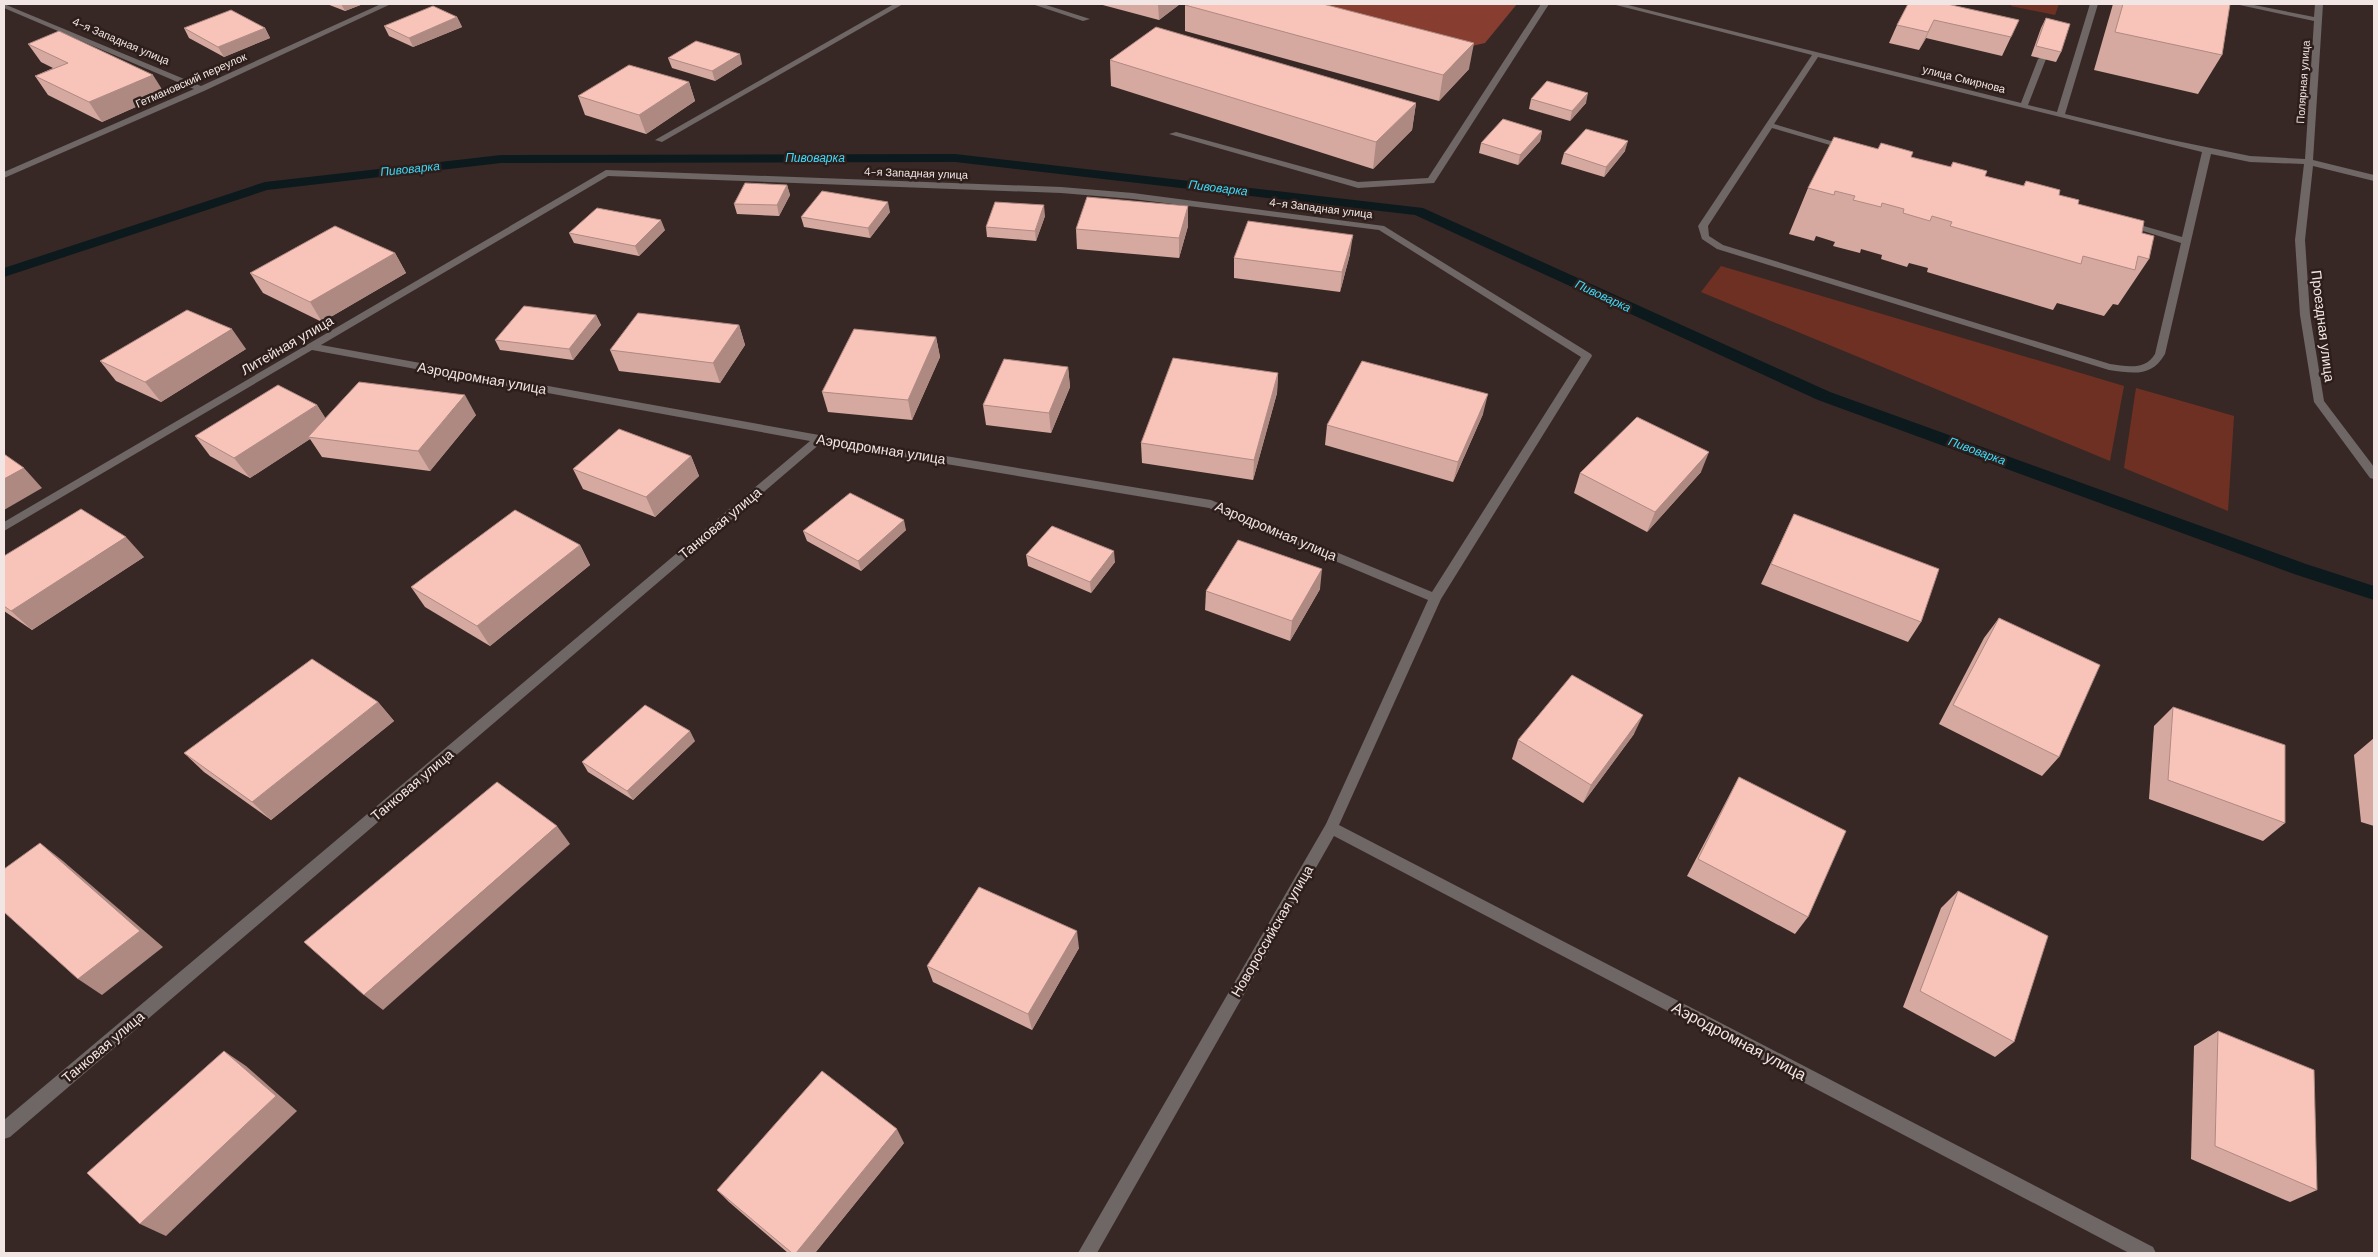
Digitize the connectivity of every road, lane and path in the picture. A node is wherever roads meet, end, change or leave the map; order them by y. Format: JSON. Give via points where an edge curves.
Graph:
{"nodes":[{"id":1,"x":386,"y":4,"type":"edge"},
{"id":2,"x":899,"y":4,"type":"edge"},
{"id":3,"x":1036,"y":4,"type":"edge"},
{"id":4,"x":1545,"y":4,"type":"edge"},
{"id":5,"x":1616,"y":4,"type":"edge"},
{"id":6,"x":2094,"y":4,"type":"edge"},
{"id":7,"x":2239,"y":4,"type":"edge"},
{"id":8,"x":2319,"y":4,"type":"edge"},
{"id":9,"x":4,"y":5,"type":"edge"},
{"id":10,"x":1086,"y":19,"type":"dead end"},
{"id":11,"x":2318,"y":20,"type":"junction"},
{"id":12,"x":1817,"y":53,"type":"junction"},
{"id":13,"x":2042,"y":59,"type":"edge"},
{"id":14,"x":200,"y":89,"type":"junction"},
{"id":15,"x":2024,"y":105,"type":"junction"},
{"id":16,"x":2060,"y":115,"type":"junction"},
{"id":17,"x":1769,"y":125,"type":"junction"},
{"id":18,"x":1173,"y":134,"type":"dead end"},
{"id":19,"x":659,"y":140,"type":"dead end"},
{"id":20,"x":1854,"y":149,"type":"edge"},
{"id":21,"x":2207,"y":151,"type":"junction"},
{"id":22,"x":2308,"y":162,"type":"junction"},
{"id":23,"x":4,"y":175,"type":"edge"},
{"id":24,"x":2374,"y":178,"type":"edge"},
{"id":25,"x":583,"y":184,"type":"joint"},
{"id":26,"x":2120,"y":222,"type":"edge"},
{"id":27,"x":2186,"y":241,"type":"junction"},
{"id":28,"x":312,"y":347,"type":"junction"},
{"id":29,"x":819,"y":439,"type":"junction"},
{"id":30,"x":2374,"y":475,"type":"edge"},
{"id":31,"x":4,"y":527,"type":"edge"},
{"id":32,"x":1435,"y":598,"type":"junction"},
{"id":33,"x":1331,"y":828,"type":"junction"},
{"id":34,"x":4,"y":1131,"type":"edge"},
{"id":35,"x":1087,"y":1253,"type":"edge"},
{"id":36,"x":2146,"y":1253,"type":"edge"}],
"edges":[{"from":1,"to":14,"type":"street","name":"Гетмановский переулок"},
{"from":2,"to":19,"type":"street"},
{"from":3,"to":10,"type":"street"},
{"from":4,"to":18,"type":"street","via":[[1431,181],[1358,186]]},
{"from":5,"to":12,"type":"street","name":"улица Смирнова"},
{"from":6,"to":16,"type":"street"},
{"from":7,"to":11,"type":"street"},
{"from":8,"to":11,"type":"street","name":"Полярная улица"},
{"from":9,"to":14,"type":"street","name":"4-я Западная улица"},
{"from":11,"to":22,"type":"street","name":"Полярная улица"},
{"from":12,"to":15,"type":"street","name":"улица Смирнова"},
{"from":12,"to":17,"type":"street"},
{"from":13,"to":15,"type":"street"},
{"from":14,"to":23,"type":"street","name":"Гетмановский переулок"},
{"from":15,"to":16,"type":"street","name":"улица Смирнова"},
{"from":16,"to":21,"type":"street","name":"улица Смирнова"},
{"from":17,"to":20,"type":"street"},
{"from":17,"to":27,"type":"street","via":[[1703,226],[1703,232],[1712,243],[2109,366],[2143,368],[2153,364],[2160,354]]},
{"from":21,"to":22,"type":"street","name":"улица Смирнова","via":[[2250,159]]},
{"from":21,"to":27,"type":"street"},
{"from":22,"to":24,"type":"street","name":"улица Смирнова"},
{"from":22,"to":30,"type":"street","name":"Проездная улица","via":[[2300,240],[2304,315],[2319,402]]},
{"from":25,"to":28,"type":"street","name":"Литейная улица"},
{"from":25,"to":32,"type":"street","name":"4-я Западная улица","via":[[606,173],[1061,190],[1133,196],[1381,228],[1587,356]]},
{"from":26,"to":27,"type":"street"},
{"from":28,"to":29,"type":"street","name":"Аэродромная улица"},
{"from":28,"to":31,"type":"street","name":"Литейная улица"},
{"from":29,"to":32,"type":"street","name":"Аэродромная улица","via":[[1211,504]]},
{"from":29,"to":34,"type":"street","name":"Танковая улица"},
{"from":32,"to":33,"type":"street","name":"Новороссийская улица"},
{"from":33,"to":35,"type":"street","name":"Новороссийская улица"},
{"from":33,"to":36,"type":"street","name":"Аэродромная улица"}]}
